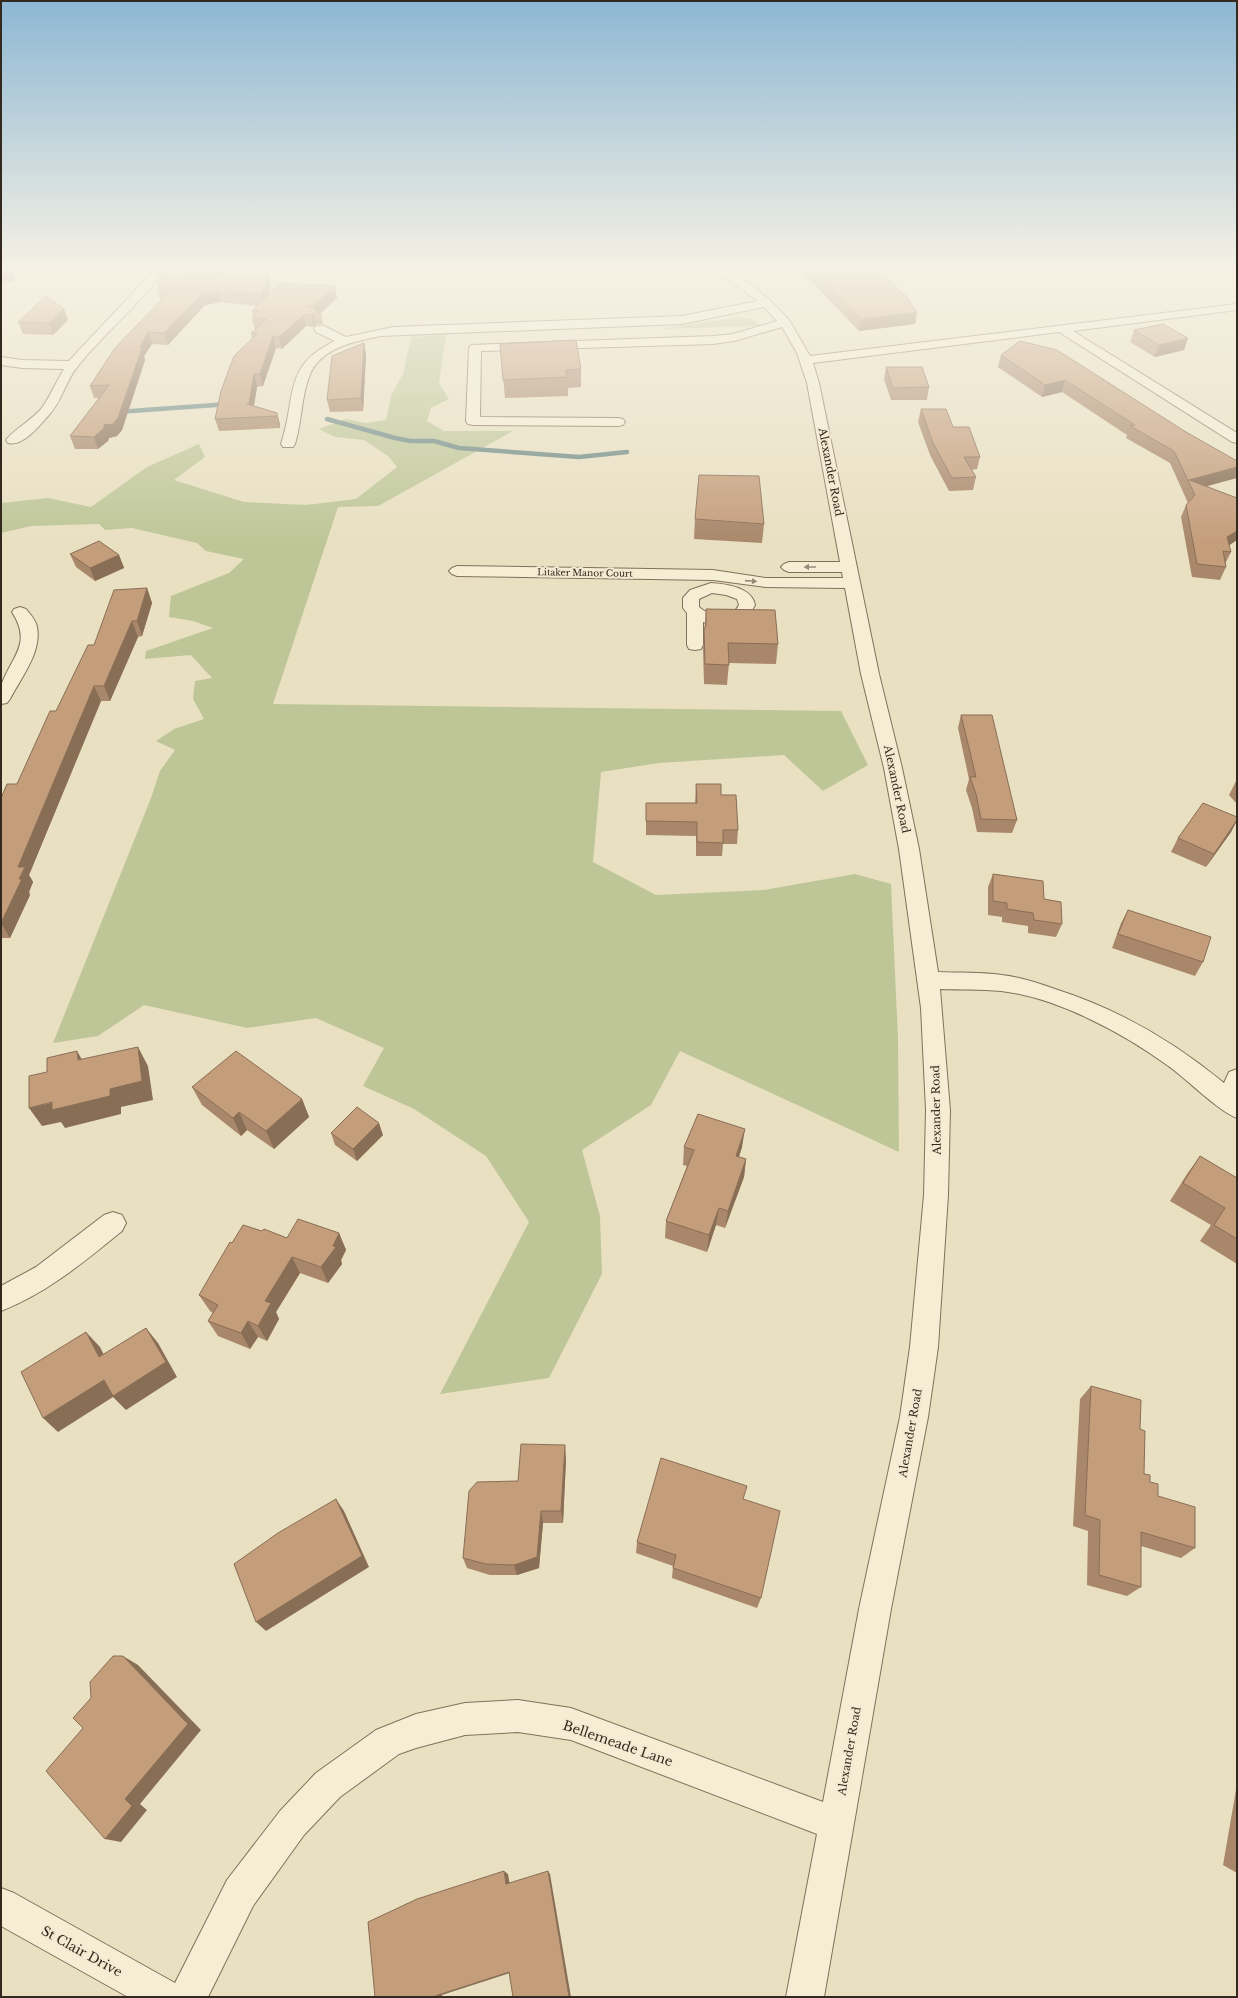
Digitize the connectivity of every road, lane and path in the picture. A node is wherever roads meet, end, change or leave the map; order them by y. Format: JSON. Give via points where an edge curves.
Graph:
{"nodes":[{"id":1,"x":77,"y":359,"type":"edge"},
{"id":2,"x":316,"y":359,"type":"edge"},
{"id":3,"x":475,"y":359,"type":"edge"},
{"id":4,"x":812,"y":359,"type":"edge"},
{"id":5,"x":1110,"y":359,"type":"edge"},
{"id":6,"x":806,"y":360,"type":"joint"},
{"id":7,"x":1,"y":361,"type":"edge"},
{"id":8,"x":72,"y":365,"type":"junction"},
{"id":9,"x":618,"y":422,"type":"dead end"},
{"id":10,"x":1237,"y":439,"type":"edge"},
{"id":11,"x":13,"y":440,"type":"dead end"},
{"id":12,"x":288,"y":444,"type":"dead end"},
{"id":13,"x":745,"y":566,"type":"dead end"},
{"id":14,"x":457,"y":571,"type":"dead end"},
{"id":15,"x":681,"y":574,"type":"junction"},
{"id":16,"x":712,"y":575,"type":"junction"},
{"id":17,"x":851,"y":575,"type":"junction"},
{"id":18,"x":696,"y":593,"type":"junction"},
{"id":19,"x":20,"y":612,"type":"dead end"},
{"id":20,"x":695,"y":613,"type":"junction"},
{"id":21,"x":695,"y":645,"type":"dead end"},
{"id":22,"x":1,"y":699,"type":"edge"},
{"id":23,"x":928,"y":980,"type":"junction"},
{"id":24,"x":1237,"y":1079,"type":"edge"},
{"id":25,"x":1233,"y":1106,"type":"edge"},
{"id":26,"x":112,"y":1223,"type":"dead end"},
{"id":27,"x":1,"y":1299,"type":"edge"},
{"id":28,"x":836,"y":1824,"type":"junction"},
{"id":29,"x":1,"y":1906,"type":"edge"},
{"id":30,"x":164,"y":1997,"type":"edge"},
{"id":31,"x":188,"y":1997,"type":"edge"},
{"id":32,"x":805,"y":1997,"type":"edge"}],
"edges":[{"from":1,"to":8,"type":"street"},
{"from":2,"to":12,"type":"street","via":[[307,366],[302,378],[298,411]]},
{"from":3,"to":9,"type":"street","via":[[473,421]]},
{"from":4,"to":6,"type":"street"},
{"from":5,"to":10,"type":"street"},
{"from":6,"to":17,"type":"street","name":"Alexander Road","via":[[814,384]]},
{"from":7,"to":8,"type":"street"},
{"from":8,"to":11,"type":"street","via":[[46,411]]},
{"from":13,"to":16,"type":"street","name":"Litaker Manor Court","via":[[732,566]]},
{"from":14,"to":15,"type":"street","name":"Litaker Manor Court"},
{"from":15,"to":16,"type":"street","name":"Litaker Manor Court"},
{"from":15,"to":18,"type":"street"},
{"from":16,"to":17,"type":"street","name":"Litaker Manor Court","one_way":true,"via":[[732,580],[774,574]]},
{"from":17,"to":23,"type":"street","name":"Alexander Road","via":[[906,834]]},
{"from":18,"to":20,"type":"street","via":[[690,603]]},
{"from":18,"to":20,"type":"street","via":[[711,588],[729,589],[743,596],[746,607],[738,616],[721,620],[712,620]]},
{"from":19,"to":22,"type":"street","via":[[29,628],[28,642],[22,660]]},
{"from":20,"to":21,"type":"street"},
{"from":23,"to":25,"type":"street","via":[[1002,982],[1073,1003],[1112,1020],[1156,1044],[1192,1070]]},
{"from":23,"to":28,"type":"street","name":"Alexander Road","via":[[938,1110],[936,1195],[924,1347],[914,1416],[875,1609]]},
{"from":24,"to":25,"type":"street"},
{"from":26,"to":27,"type":"street","via":[[66,1261],[16,1293]]},
{"from":28,"to":31,"type":"street","name":"Bellemeade Lane","via":[[571,1724],[518,1716],[464,1719],[416,1731],[388,1742],[328,1785],[292,1823],[240,1893]]},
{"from":28,"to":32,"type":"street","name":"Alexander Road"},
{"from":29,"to":30,"type":"street","name":"St Clair Drive"}]}
